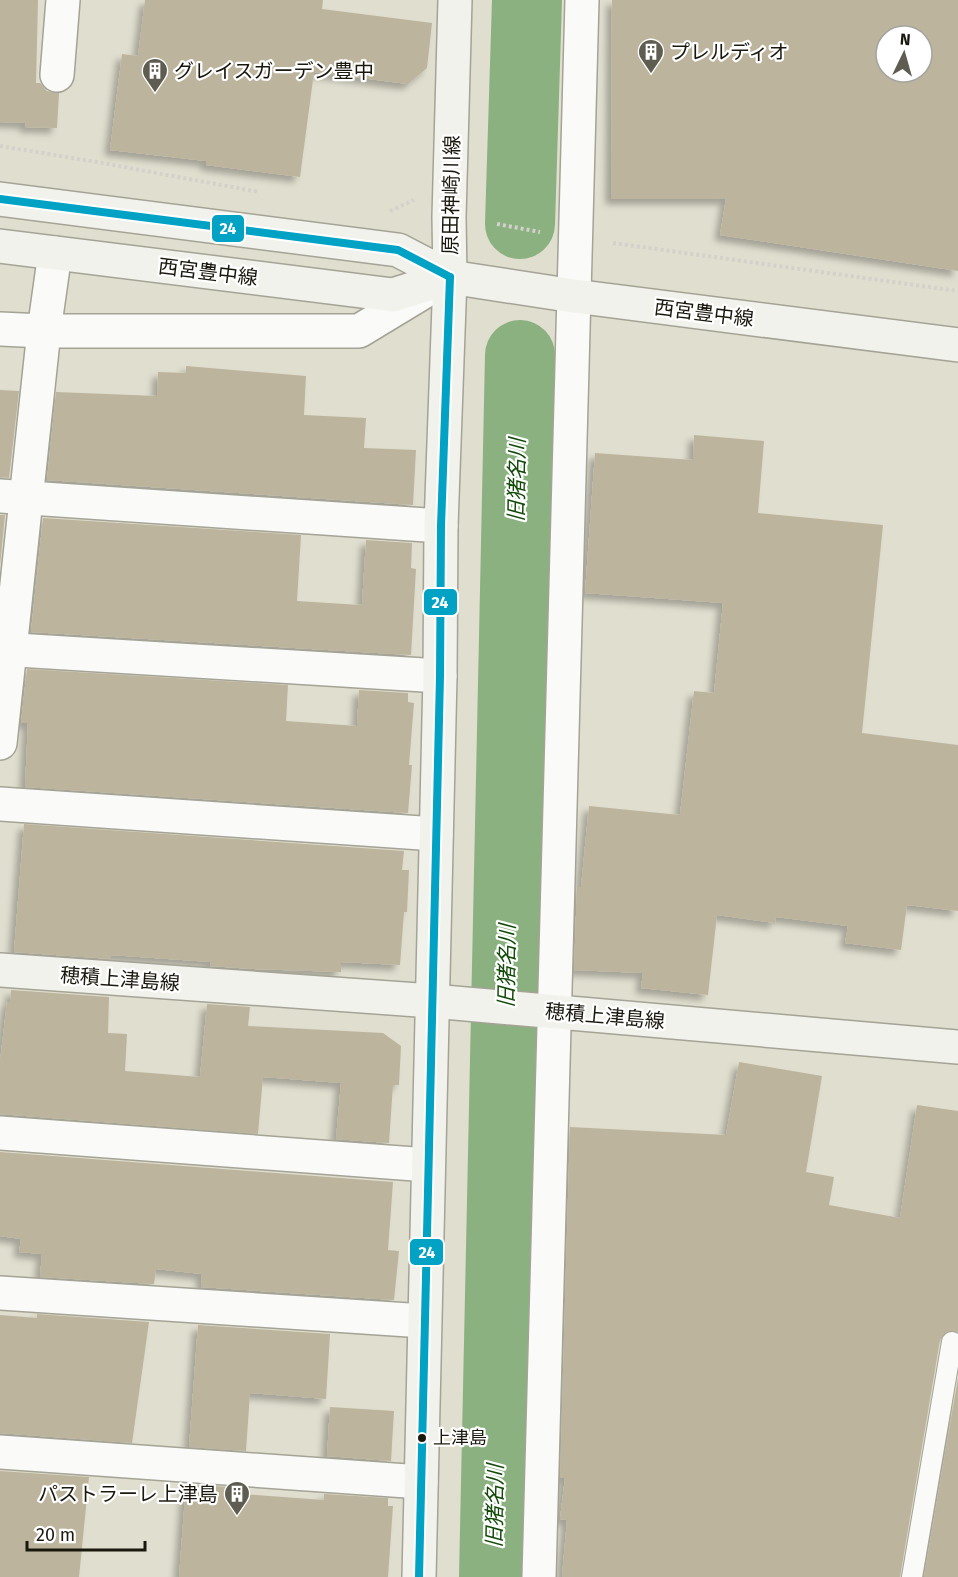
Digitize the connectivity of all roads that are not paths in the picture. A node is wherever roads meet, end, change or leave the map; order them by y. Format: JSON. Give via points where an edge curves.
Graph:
{"nodes":[{"id":1,"x":63,"y":0,"type":"edge"},
{"id":2,"x":455,"y":0,"type":"edge"},
{"id":3,"x":582,"y":0,"type":"edge"},
{"id":4,"x":57,"y":75,"type":"dead end"},
{"id":5,"x":0,"y":199,"type":"edge"},
{"id":6,"x":0,"y":246,"type":"edge"},
{"id":7,"x":55,"y":253,"type":"junction"},
{"id":8,"x":450,"y":277,"type":"junction"},
{"id":9,"x":574,"y":296,"type":"junction"},
{"id":10,"x":0,"y":329,"type":"edge"},
{"id":11,"x":44,"y":331,"type":"junction"},
{"id":12,"x":958,"y":345,"type":"edge"},
{"id":13,"x":13,"y":496,"type":"edge"},
{"id":14,"x":441,"y":526,"type":"junction"},
{"id":15,"x":5,"y":649,"type":"edge"},
{"id":16,"x":440,"y":676,"type":"junction"},
{"id":17,"x":0,"y":743,"type":"edge"},
{"id":18,"x":0,"y":804,"type":"edge"},
{"id":19,"x":436,"y":834,"type":"junction"},
{"id":20,"x":0,"y":970,"type":"edge"},
{"id":21,"x":432,"y":1001,"type":"junction"},
{"id":22,"x":545,"y":1011,"type":"junction"},
{"id":23,"x":958,"y":1047,"type":"edge"},
{"id":24,"x":0,"y":1133,"type":"edge"},
{"id":25,"x":428,"y":1165,"type":"junction"},
{"id":26,"x":0,"y":1293,"type":"edge"},
{"id":27,"x":424,"y":1321,"type":"junction"},
{"id":28,"x":952,"y":1342,"type":"dead end"},
{"id":29,"x":0,"y":1452,"type":"edge"},
{"id":30,"x":421,"y":1482,"type":"junction"},
{"id":31,"x":419,"y":1577,"type":"edge"},
{"id":32,"x":539,"y":1577,"type":"edge"},
{"id":33,"x":912,"y":1577,"type":"edge"}],
"edges":[{"from":1,"to":4,"type":"street"},
{"from":2,"to":8,"type":"street","name":"原田神崎川線"},
{"from":3,"to":9,"type":"street"},
{"from":5,"to":8,"type":"street","name":"西宮豊中線","via":[[399,250]]},
{"from":6,"to":7,"type":"street","name":"西宮豊中線"},
{"from":7,"to":8,"type":"street","name":"西宮豊中線","via":[[393,295]]},
{"from":7,"to":11,"type":"street"},
{"from":8,"to":9,"type":"street","name":"西宮豊中線"},
{"from":8,"to":11,"type":"street","via":[[359,331]]},
{"from":8,"to":14,"type":"street","name":"原田神崎川線"},
{"from":9,"to":12,"type":"street","name":"西宮豊中線"},
{"from":9,"to":22,"type":"street"},
{"from":10,"to":11,"type":"street"},
{"from":11,"to":13,"type":"street"},
{"from":13,"to":14,"type":"street"},
{"from":13,"to":15,"type":"street"},
{"from":14,"to":16,"type":"street","name":"原田神崎川線"},
{"from":15,"to":16,"type":"street"},
{"from":15,"to":17,"type":"street"},
{"from":16,"to":19,"type":"street","name":"原田神崎川線"},
{"from":18,"to":19,"type":"street"},
{"from":19,"to":21,"type":"street","name":"原田神崎川線"},
{"from":20,"to":21,"type":"street","name":"穂積上津島線"},
{"from":21,"to":22,"type":"street","name":"穂積上津島線"},
{"from":21,"to":25,"type":"street","name":"原田神崎川線"},
{"from":22,"to":23,"type":"street","name":"穂積上津島線"},
{"from":22,"to":32,"type":"street"},
{"from":24,"to":25,"type":"street"},
{"from":25,"to":27,"type":"street","name":"原田神崎川線"},
{"from":26,"to":27,"type":"street"},
{"from":27,"to":30,"type":"street","name":"原田神崎川線"},
{"from":28,"to":33,"type":"lane"},
{"from":29,"to":30,"type":"street"},
{"from":30,"to":31,"type":"street","name":"原田神崎川線"}]}
